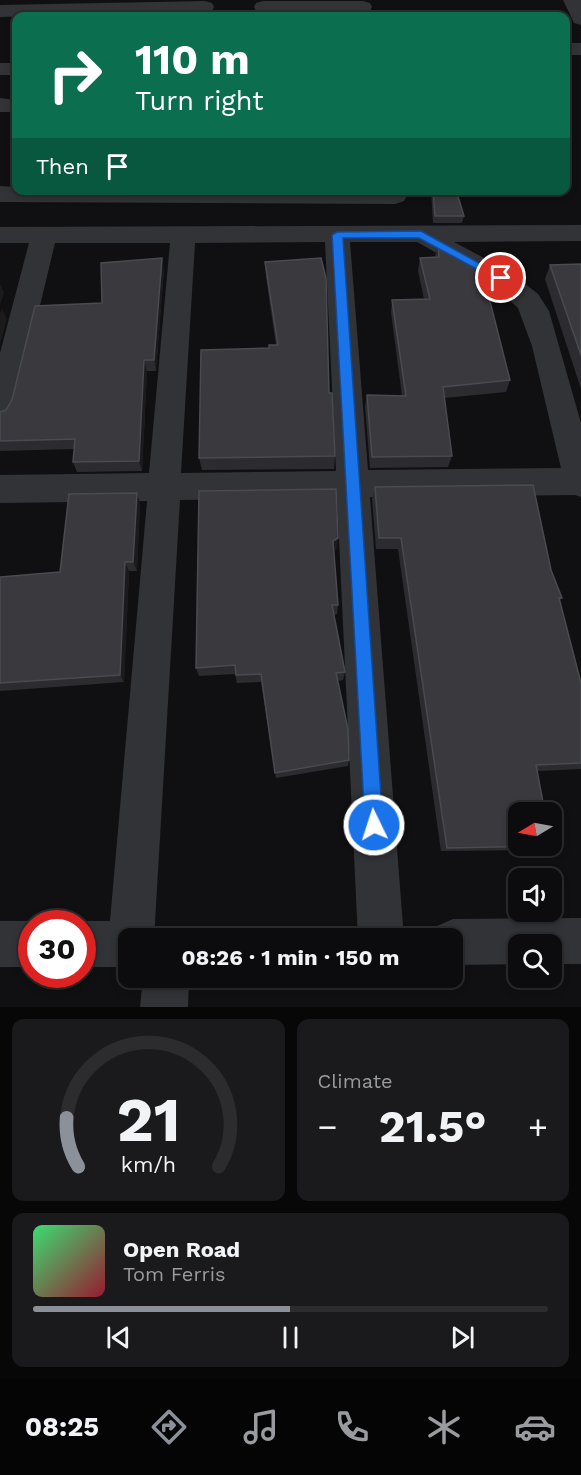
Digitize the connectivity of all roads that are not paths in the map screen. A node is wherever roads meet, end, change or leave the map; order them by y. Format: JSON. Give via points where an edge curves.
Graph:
{"nodes":[{"id":1,"x":572,"y":0,"type":"edge"},
{"id":2,"x":205,"y":8,"type":"edge"},
{"id":3,"x":263,"y":8,"type":"edge"},
{"id":4,"x":363,"y":8,"type":"edge"},
{"id":5,"x":0,"y":10,"type":"edge"},
{"id":6,"x":77,"y":12,"type":"edge"},
{"id":7,"x":134,"y":12,"type":"edge"},
{"id":8,"x":581,"y":19,"type":"edge"},
{"id":9,"x":396,"y":195,"type":"edge"},
{"id":10,"x":581,"y":234,"type":"edge"},
{"id":11,"x":0,"y":235,"type":"edge"},
{"id":12,"x":44,"y":235,"type":"junction"},
{"id":13,"x":183,"y":235,"type":"junction"},
{"id":14,"x":337,"y":235,"type":"junction"},
{"id":15,"x":421,"y":235,"type":"junction"},
{"id":16,"x":0,"y":410,"type":"edge"},
{"id":17,"x":581,"y":482,"type":"edge"},
{"id":18,"x":352,"y":484,"type":"junction"},
{"id":19,"x":164,"y":486,"type":"junction"},
{"id":20,"x":0,"y":489,"type":"edge"},
{"id":21,"x":133,"y":928,"type":"edge"},
{"id":22,"x":380,"y":928,"type":"edge"},
{"id":23,"x":581,"y":941,"type":"edge"},
{"id":24,"x":463,"y":942,"type":"edge"},
{"id":25,"x":0,"y":944,"type":"edge"},
{"id":26,"x":18,"y":944,"type":"edge"},
{"id":27,"x":96,"y":944,"type":"edge"},
{"id":28,"x":118,"y":944,"type":"edge"},
{"id":29,"x":165,"y":988,"type":"edge"},
{"id":30,"x":164,"y":1007,"type":"edge"}],
"edges":[{"from":1,"to":8,"type":"street"},
{"from":2,"to":7,"type":"street"},
{"from":3,"to":4,"type":"street"},
{"from":5,"to":6,"type":"street"},
{"from":9,"to":15,"type":"street","via":[[405,216]]},
{"from":10,"to":15,"type":"street"},
{"from":11,"to":12,"type":"street"},
{"from":12,"to":13,"type":"street"},
{"from":12,"to":16,"type":"street"},
{"from":13,"to":14,"type":"street"},
{"from":13,"to":19,"type":"street"},
{"from":14,"to":15,"type":"street"},
{"from":14,"to":18,"type":"street"},
{"from":15,"to":17,"type":"street","via":[[501,278],[535,311]]},
{"from":17,"to":18,"type":"street"},
{"from":18,"to":19,"type":"street"},
{"from":18,"to":22,"type":"street"},
{"from":19,"to":20,"type":"street"},
{"from":19,"to":21,"type":"street"},
{"from":23,"to":24,"type":"street"},
{"from":25,"to":26,"type":"street"},
{"from":27,"to":28,"type":"street"},
{"from":29,"to":30,"type":"street"}]}
